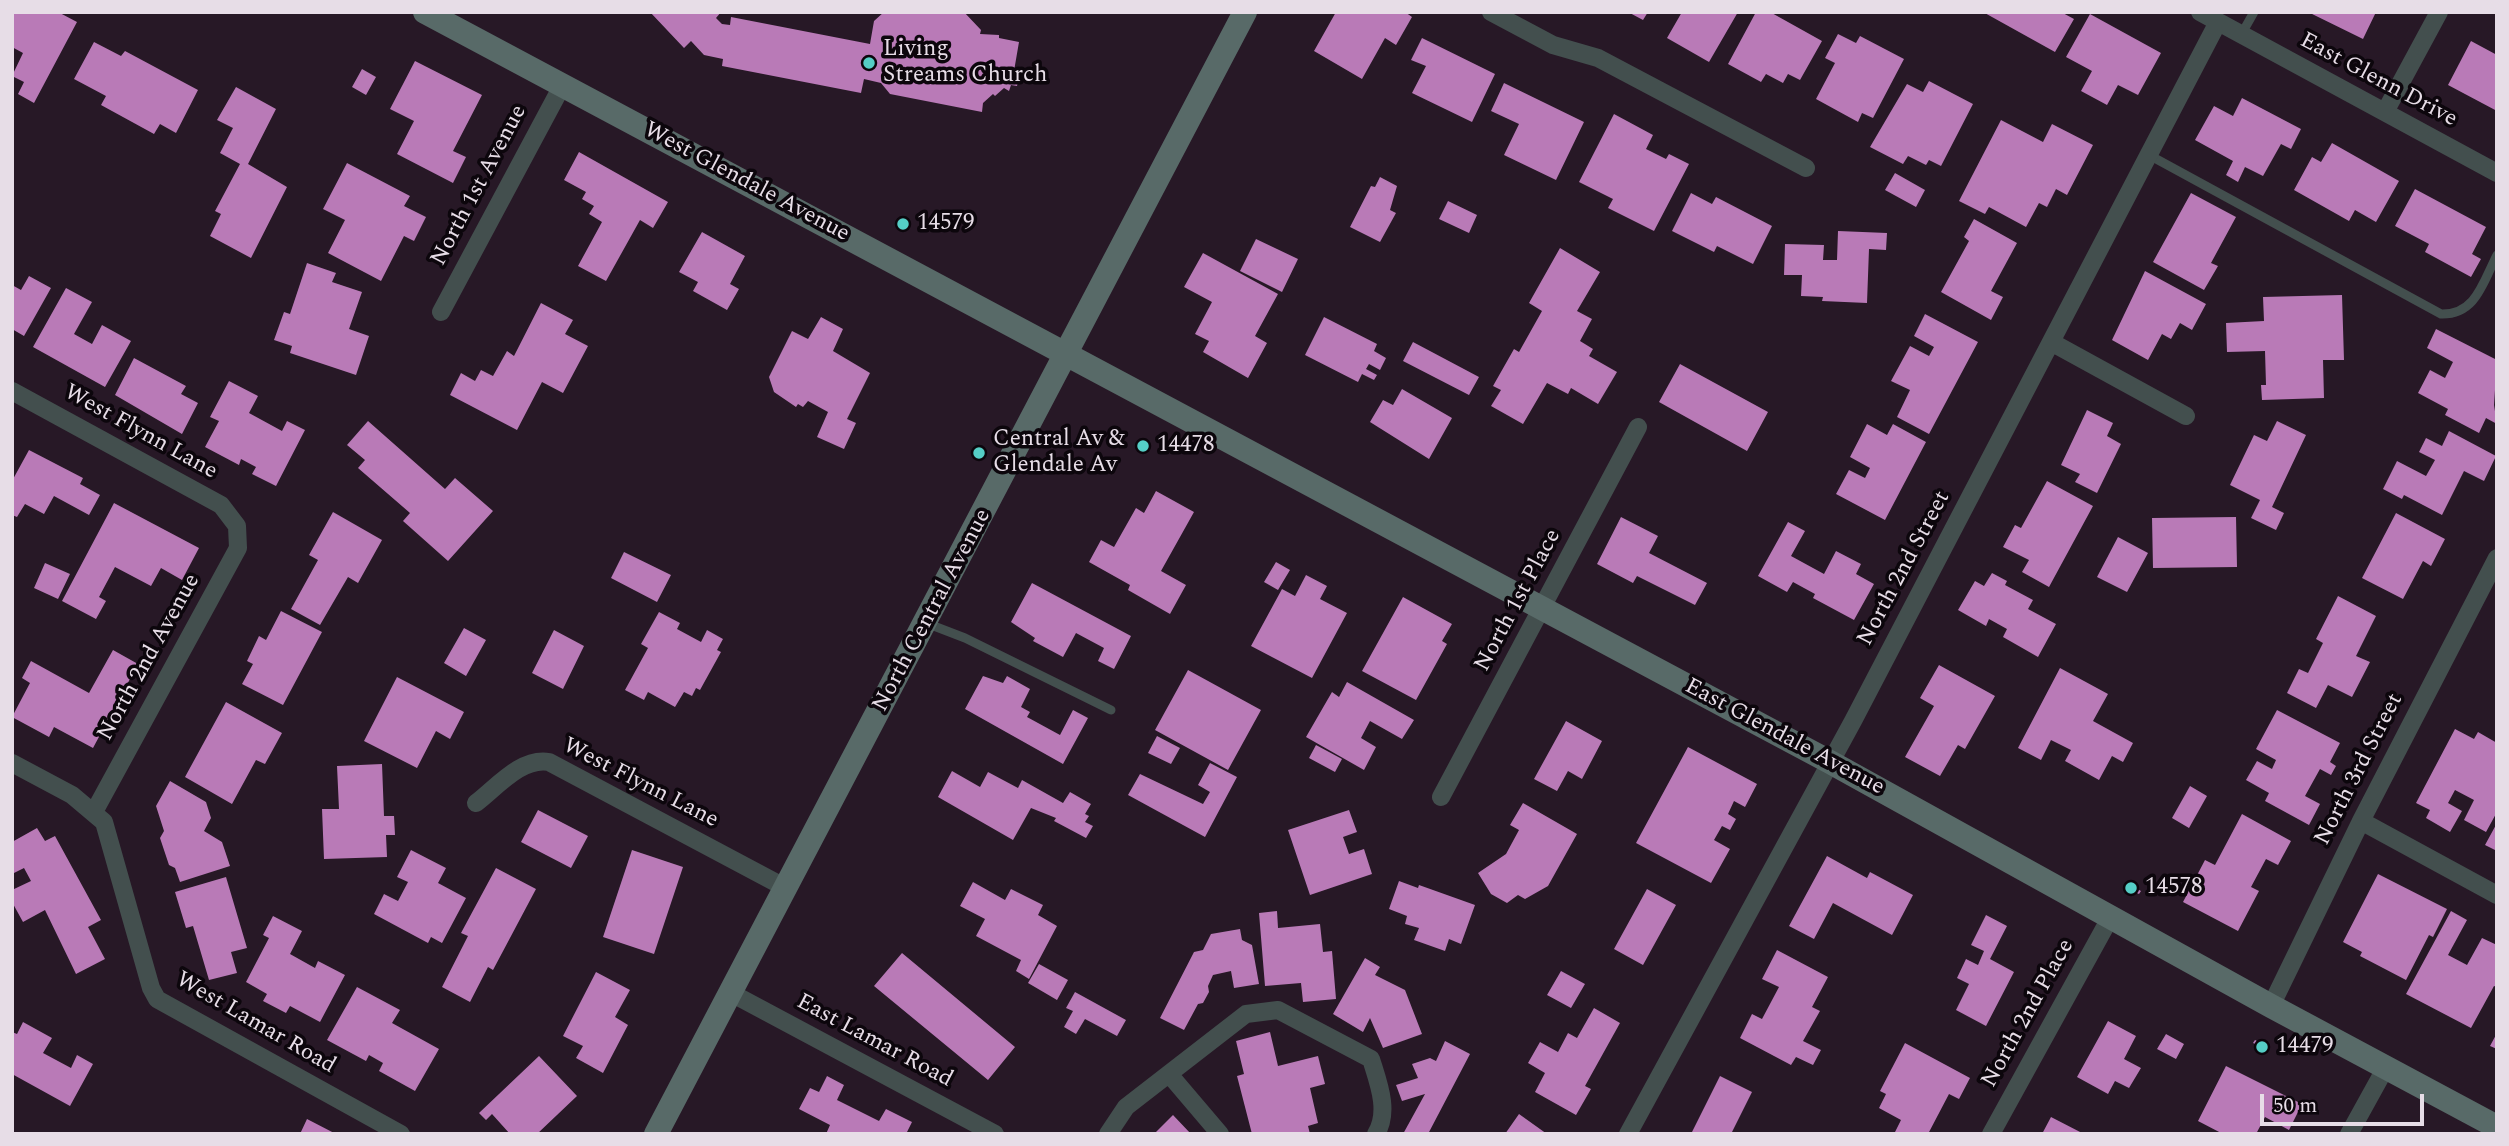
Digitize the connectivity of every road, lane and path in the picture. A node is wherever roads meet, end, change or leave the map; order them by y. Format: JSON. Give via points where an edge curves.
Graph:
{"nodes":[{"id":1,"x":425,"y":12,"type":"edge"},
{"id":2,"x":1245,"y":12,"type":"edge"},
{"id":3,"x":1491,"y":12,"type":"edge"},
{"id":4,"x":2200,"y":12,"type":"edge"},
{"id":5,"x":2254,"y":12,"type":"edge"},
{"id":6,"x":2439,"y":12,"type":"edge"},
{"id":7,"x":2218,"y":22,"type":"junction"},
{"id":8,"x":2241,"y":35,"type":"junction"},
{"id":9,"x":562,"y":84,"type":"junction"},
{"id":10,"x":2385,"y":113,"type":"junction"},
{"id":11,"x":2149,"y":155,"type":"junction"},
{"id":12,"x":1806,"y":168,"type":"dead end"},
{"id":13,"x":2497,"y":173,"type":"edge"},
{"id":14,"x":2497,"y":255,"type":"edge"},
{"id":15,"x":441,"y":312,"type":"dead end"},
{"id":16,"x":2051,"y":342,"type":"junction"},
{"id":17,"x":1067,"y":356,"type":"junction"},
{"id":18,"x":12,"y":391,"type":"edge"},
{"id":19,"x":2186,"y":416,"type":"dead end"},
{"id":20,"x":1638,"y":427,"type":"dead end"},
{"id":21,"x":237,"y":526,"type":"joint"},
{"id":22,"x":2497,"y":558,"type":"edge"},
{"id":23,"x":1542,"y":609,"type":"junction"},
{"id":24,"x":926,"y":623,"type":"junction"},
{"id":25,"x":1111,"y":710,"type":"dead end"},
{"id":26,"x":1830,"y":762,"type":"junction"},
{"id":27,"x":12,"y":763,"type":"edge"},
{"id":28,"x":1441,"y":797,"type":"dead end"},
{"id":29,"x":476,"y":803,"type":"dead end"},
{"id":30,"x":94,"y":812,"type":"junction"},
{"id":31,"x":2361,"y":821,"type":"junction"},
{"id":32,"x":786,"y":888,"type":"junction"},
{"id":33,"x":2497,"y":895,"type":"edge"},
{"id":34,"x":2110,"y":918,"type":"junction"},
{"id":35,"x":731,"y":993,"type":"junction"},
{"id":36,"x":2271,"y":1006,"type":"junction"},
{"id":37,"x":2386,"y":1067,"type":"junction"},
{"id":38,"x":1169,"y":1074,"type":"junction"},
{"id":39,"x":2497,"y":1127,"type":"edge"},
{"id":40,"x":2351,"y":1131,"type":"edge"},
{"id":41,"x":401,"y":1134,"type":"edge"},
{"id":42,"x":656,"y":1134,"type":"edge"},
{"id":43,"x":995,"y":1134,"type":"edge"},
{"id":44,"x":1108,"y":1134,"type":"edge"},
{"id":45,"x":1220,"y":1134,"type":"edge"},
{"id":46,"x":1376,"y":1134,"type":"edge"},
{"id":47,"x":1628,"y":1134,"type":"edge"},
{"id":48,"x":1991,"y":1134,"type":"edge"}],
"edges":[{"from":1,"to":9,"type":"main road","name":"West Glendale Avenue"},
{"from":2,"to":17,"type":"main road","name":"North Central Avenue"},
{"from":3,"to":12,"type":"street","via":[[1553,46],[1598,58]]},
{"from":4,"to":7,"type":"street","name":"East Glenn Drive"},
{"from":5,"to":8,"type":"lane"},
{"from":6,"to":10,"type":"street"},
{"from":7,"to":8,"type":"street","name":"East Glenn Drive"},
{"from":7,"to":11,"type":"street","name":"North 2nd Street"},
{"from":8,"to":10,"type":"street","name":"East Glenn Drive"},
{"from":9,"to":15,"type":"street","name":"North 1st Avenue"},
{"from":9,"to":17,"type":"main road","name":"West Glendale Avenue"},
{"from":10,"to":13,"type":"street","name":"East Glenn Drive"},
{"from":11,"to":14,"type":"lane","via":[[2441,314],[2457,314],[2472,303]]},
{"from":11,"to":16,"type":"street","name":"North 2nd Street"},
{"from":16,"to":19,"type":"street"},
{"from":16,"to":26,"type":"street","name":"North 2nd Street"},
{"from":17,"to":23,"type":"main road","name":"East Glendale Avenue"},
{"from":17,"to":24,"type":"main road","name":"North Central Avenue"},
{"from":18,"to":21,"type":"street","name":"West Flynn Lane","via":[[221,505]]},
{"from":20,"to":23,"type":"street","name":"North 1st Place"},
{"from":21,"to":30,"type":"street","name":"North 2nd Avenue","via":[[238,548]]},
{"from":22,"to":31,"type":"street","name":"North 3rd Street"},
{"from":23,"to":26,"type":"main road","name":"East Glendale Avenue"},
{"from":23,"to":28,"type":"street","name":"North 1st Place"},
{"from":24,"to":25,"type":"lane"},
{"from":24,"to":32,"type":"main road","name":"North Central Avenue"},
{"from":26,"to":34,"type":"main road","name":"East Glendale Avenue"},
{"from":26,"to":47,"type":"street","name":"North 2nd Street"},
{"from":27,"to":30,"type":"street","name":"West Lamar Road"},
{"from":29,"to":32,"type":"street","name":"West Flynn Lane","via":[[522,766],[549,762]]},
{"from":30,"to":41,"type":"street","name":"West Lamar Road","via":[[111,838],[157,999]]},
{"from":31,"to":33,"type":"street"},
{"from":31,"to":36,"type":"street","name":"North 3rd Street"},
{"from":32,"to":35,"type":"main road","name":"North Central Avenue"},
{"from":34,"to":36,"type":"main road","name":"East Glendale Avenue"},
{"from":34,"to":48,"type":"street","name":"North 2nd Place"},
{"from":35,"to":42,"type":"main road","name":"North Central Avenue"},
{"from":35,"to":43,"type":"street","name":"East Lamar Road"},
{"from":36,"to":37,"type":"main road","name":"East Glendale Avenue"},
{"from":37,"to":39,"type":"main road","name":"East Glendale Avenue"},
{"from":37,"to":40,"type":"street"},
{"from":38,"to":44,"type":"street","via":[[1126,1107]]},
{"from":38,"to":45,"type":"street"},
{"from":38,"to":46,"type":"street","via":[[1246,1014],[1278,1010],[1371,1059],[1382,1096]]}]}
